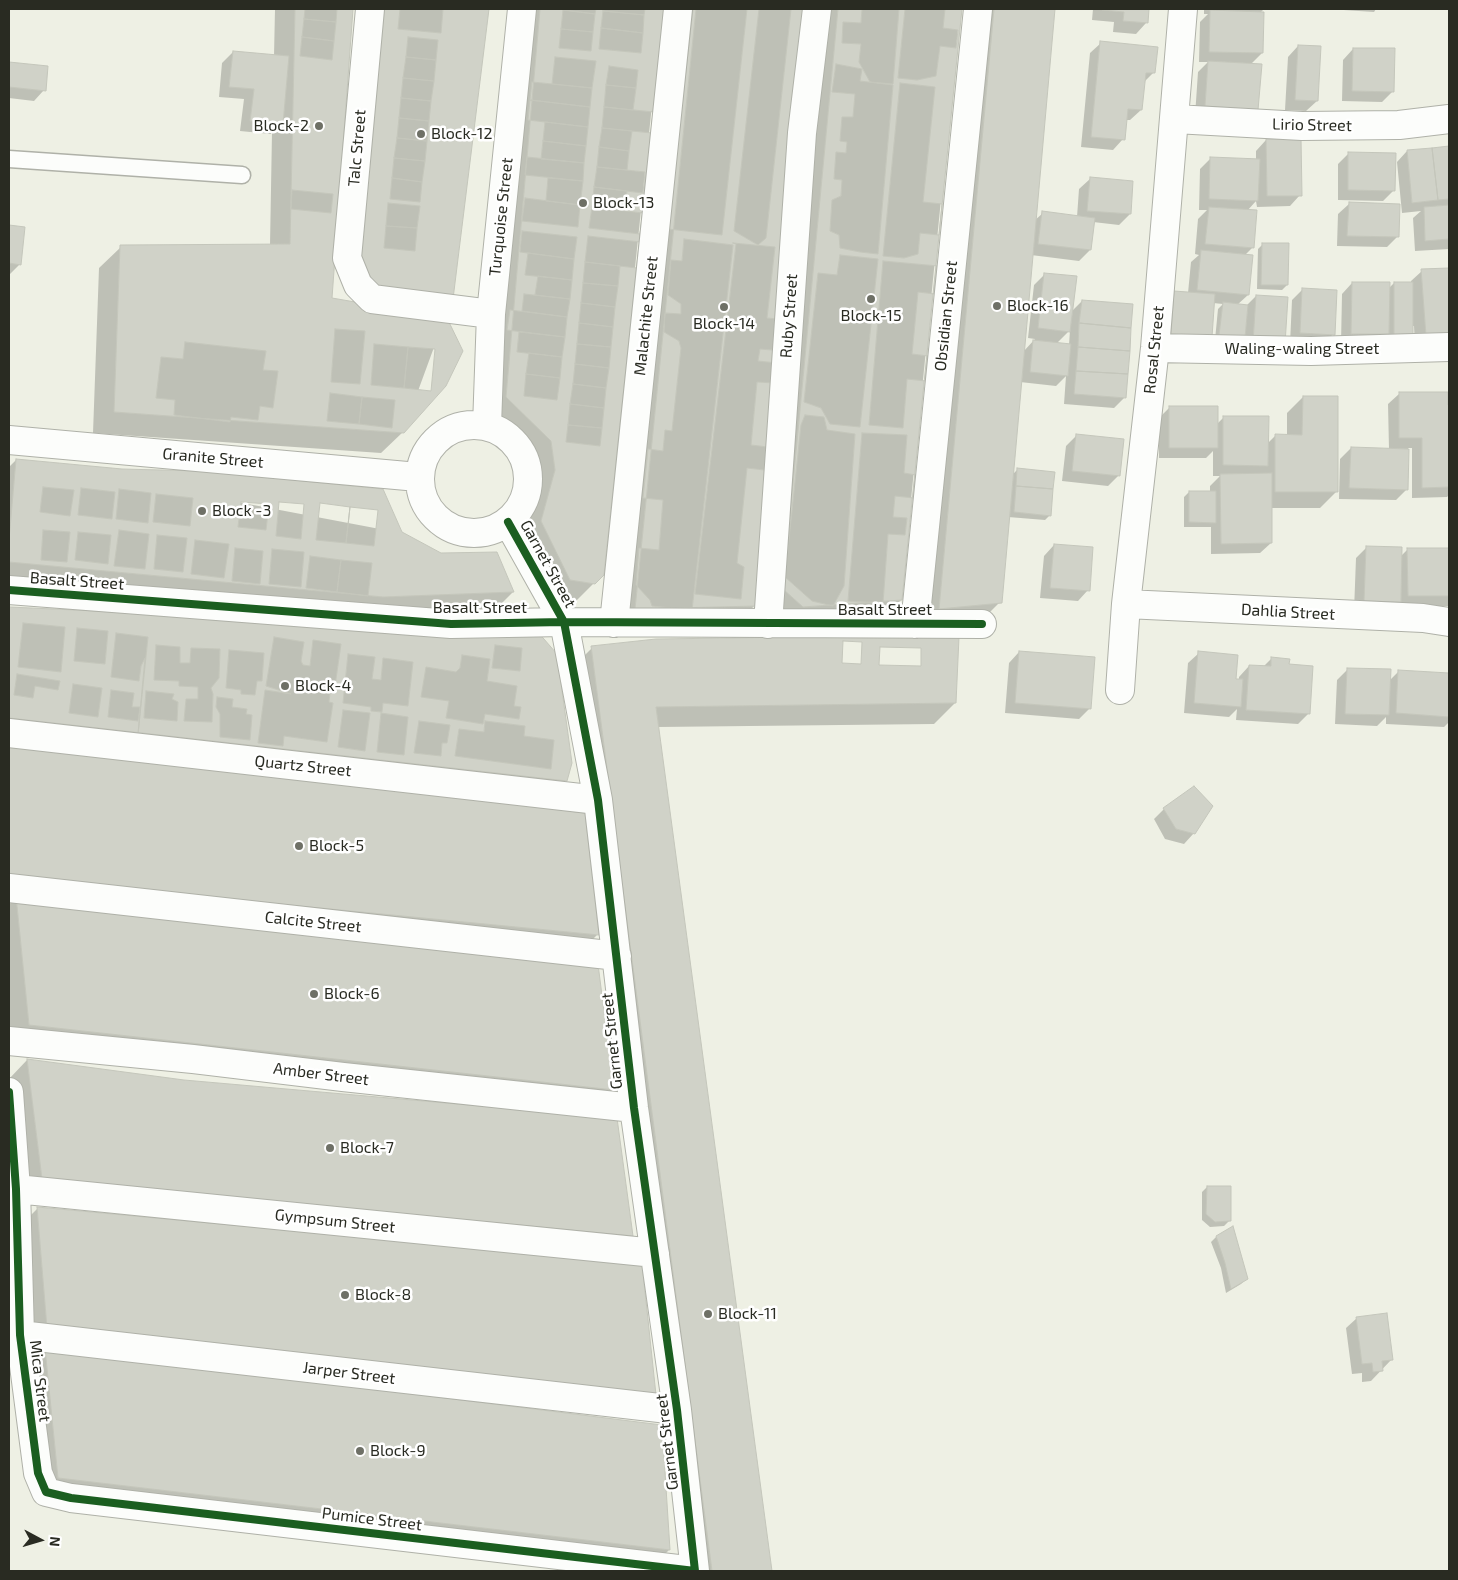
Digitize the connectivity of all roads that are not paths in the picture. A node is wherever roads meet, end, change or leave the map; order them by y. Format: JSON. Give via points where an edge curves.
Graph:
{"nodes":[{"id":1,"x":370,"y":9,"type":"edge"},
{"id":2,"x":522,"y":9,"type":"edge"},
{"id":3,"x":678,"y":9,"type":"edge"},
{"id":4,"x":817,"y":9,"type":"edge"},
{"id":5,"x":978,"y":9,"type":"edge"},
{"id":6,"x":1183,"y":9,"type":"edge"},
{"id":7,"x":1174,"y":119,"type":"junction"},
{"id":8,"x":1449,"y":119,"type":"edge"},
{"id":9,"x":9,"y":159,"type":"edge"},
{"id":10,"x":242,"y":175,"type":"dead end"},
{"id":11,"x":491,"y":314,"type":"junction"},
{"id":12,"x":1449,"y":347,"type":"edge"},
{"id":13,"x":1155,"y":348,"type":"junction"},
{"id":14,"x":487,"y":426,"type":"junction"},
{"id":15,"x":9,"y":440,"type":"edge"},
{"id":16,"x":418,"y":477,"type":"junction"},
{"id":17,"x":508,"y":522,"type":"junction"},
{"id":18,"x":9,"y":590,"type":"edge"},
{"id":19,"x":1126,"y":604,"type":"junction"},
{"id":20,"x":564,"y":622,"type":"junction"},
{"id":21,"x":1449,"y":622,"type":"edge"},
{"id":22,"x":614,"y":623,"type":"junction"},
{"id":23,"x":768,"y":624,"type":"junction"},
{"id":24,"x":915,"y":624,"type":"junction"},
{"id":25,"x":982,"y":624,"type":"dead end"},
{"id":26,"x":1120,"y":690,"type":"dead end"},
{"id":27,"x":9,"y":733,"type":"edge"},
{"id":28,"x":598,"y":800,"type":"junction"},
{"id":29,"x":9,"y":888,"type":"edge"},
{"id":30,"x":617,"y":956,"type":"junction"},
{"id":31,"x":9,"y":1041,"type":"edge"},
{"id":32,"x":9,"y":1092,"type":"edge"},
{"id":33,"x":634,"y":1108,"type":"junction"},
{"id":34,"x":16,"y":1189,"type":"junction"},
{"id":35,"x":655,"y":1253,"type":"junction"},
{"id":36,"x":20,"y":1335,"type":"junction"},
{"id":37,"x":677,"y":1410,"type":"junction"},
{"id":38,"x":46,"y":1492,"type":"joint"},
{"id":39,"x":695,"y":1571,"type":"edge"}],
"edges":[{"from":1,"to":11,"type":"street","name":"Talc Street","via":[[346,258],[358,285],[372,299]]},
{"from":2,"to":11,"type":"street","name":"Turquoise Street"},
{"from":3,"to":22,"type":"street","name":"Malachite Street"},
{"from":4,"to":23,"type":"street","name":"Ruby Street","via":[[802,133]]},
{"from":5,"to":24,"type":"street","name":"Obsidian Street"},
{"from":6,"to":7,"type":"street","name":"Rosal Street"},
{"from":7,"to":8,"type":"street","name":"Lirio Street","via":[[1302,126],[1399,124]]},
{"from":7,"to":13,"type":"street","name":"Rosal Street"},
{"from":9,"to":10,"type":"lane"},
{"from":11,"to":14,"type":"street","name":"Turquoise Street"},
{"from":12,"to":13,"type":"street","name":"Waling-waling Street","via":[[1311,352]]},
{"from":13,"to":19,"type":"street","name":"Rosal Street"},
{"from":14,"to":16,"type":"street","via":[[465,425],[445,432],[426,452]]},
{"from":14,"to":17,"type":"street","via":[[506,434],[519,448],[527,467],[528,487],[521,506]]},
{"from":15,"to":16,"type":"street","name":"Granite Street"},
{"from":16,"to":17,"type":"street","via":[[430,510],[445,526],[474,533],[489,532]]},
{"from":17,"to":20,"type":"street","name":"Garnet Street"},
{"from":18,"to":20,"type":"street","name":"Basalt Street","via":[[451,624]]},
{"from":19,"to":21,"type":"street","name":"Dahlia Street","via":[[1423,618]]},
{"from":19,"to":26,"type":"street","name":"Rosal Street"},
{"from":20,"to":22,"type":"street","name":"Basalt Street"},
{"from":20,"to":28,"type":"street","name":"Garnet Street"},
{"from":22,"to":23,"type":"street","name":"Basalt Street"},
{"from":23,"to":24,"type":"street","name":"Basalt Street"},
{"from":24,"to":25,"type":"street","name":"Basalt Street"},
{"from":27,"to":28,"type":"street","name":"Quartz Street"},
{"from":28,"to":30,"type":"street","name":"Garnet Street"},
{"from":29,"to":30,"type":"street","name":"Calcite Street"},
{"from":30,"to":33,"type":"street","name":"Garnet Street"},
{"from":31,"to":33,"type":"street","name":"Amber Street"},
{"from":32,"to":34,"type":"street","name":"Mica Street"},
{"from":33,"to":35,"type":"street","name":"Garnet Street"},
{"from":34,"to":35,"type":"street","name":"Gympsum Street"},
{"from":34,"to":36,"type":"street","name":"Mica Street"},
{"from":35,"to":37,"type":"street","name":"Garnet Street"},
{"from":36,"to":37,"type":"street","name":"Jarper Street"},
{"from":36,"to":38,"type":"street","name":"Mica Street","via":[[38,1473]]},
{"from":37,"to":39,"type":"street","name":"Garnet Street"},
{"from":38,"to":39,"type":"street","name":"Pumice Street","via":[[81,1499]]}]}
